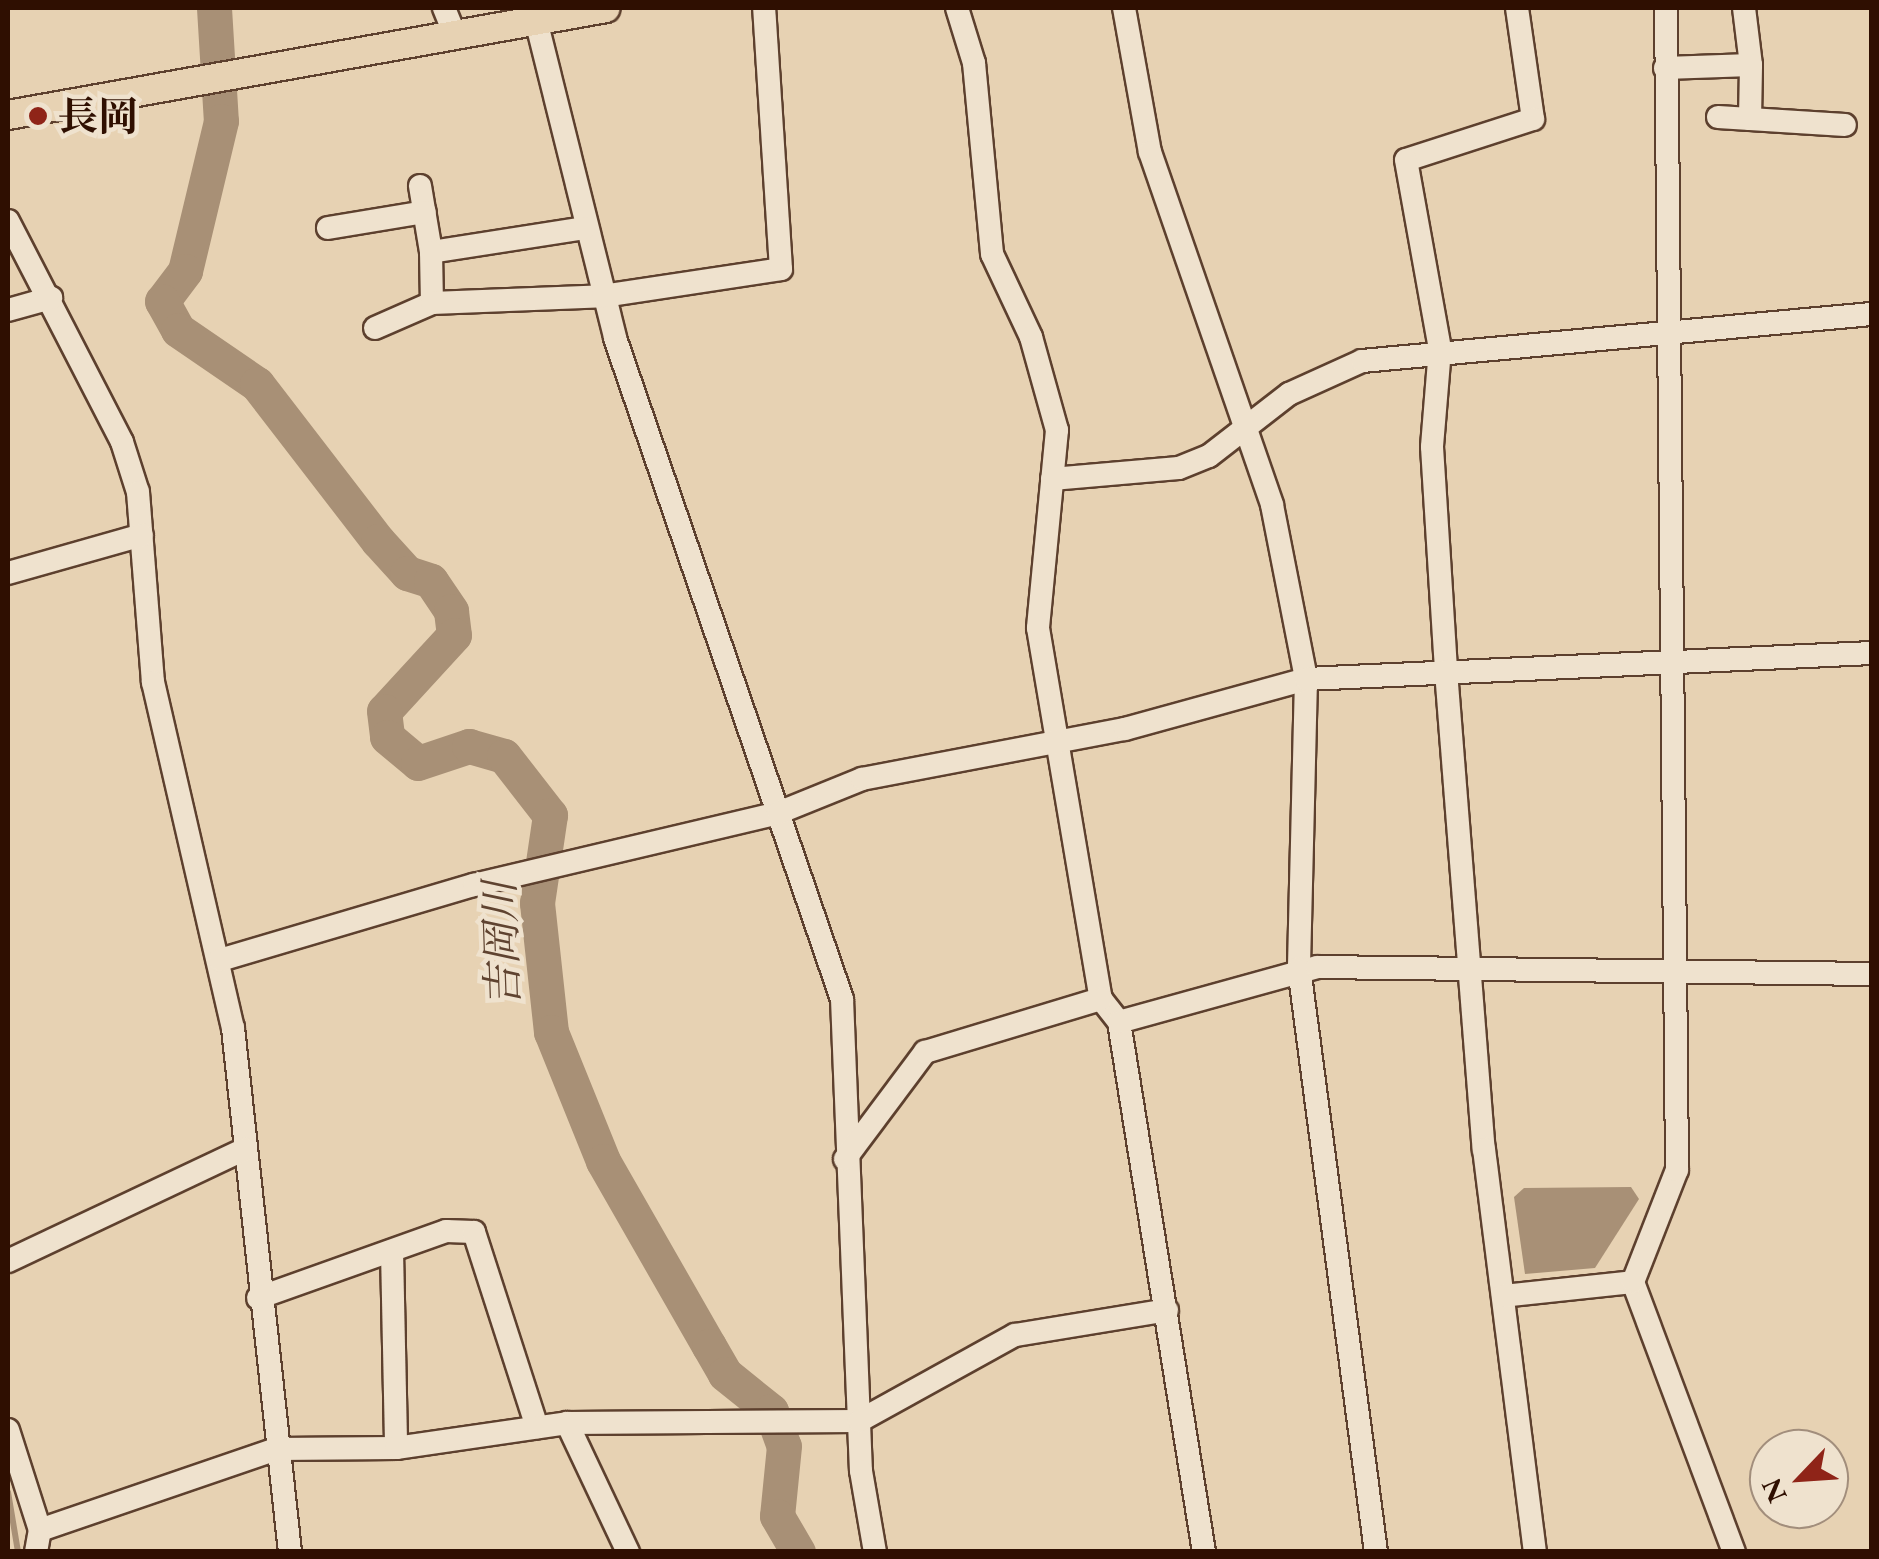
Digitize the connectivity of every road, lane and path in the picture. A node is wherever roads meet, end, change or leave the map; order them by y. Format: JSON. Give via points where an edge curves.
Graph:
{"nodes":[{"id":1,"x":606,"y":8,"type":"edge"},
{"id":2,"x":764,"y":8,"type":"edge"},
{"id":3,"x":956,"y":8,"type":"edge"},
{"id":4,"x":1124,"y":8,"type":"edge"},
{"id":5,"x":1517,"y":8,"type":"edge"},
{"id":6,"x":1666,"y":8,"type":"edge"},
{"id":7,"x":1744,"y":8,"type":"edge"},
{"id":8,"x":534,"y":12,"type":"edge"},
{"id":9,"x":449,"y":20,"type":"edge"},
{"id":10,"x":1751,"y":66,"type":"junction"},
{"id":11,"x":1666,"y":68,"type":"junction"},
{"id":12,"x":8,"y":115,"type":"edge"},
{"id":13,"x":1718,"y":117,"type":"dead end"},
{"id":14,"x":1750,"y":119,"type":"junction"},
{"id":15,"x":1845,"y":125,"type":"dead end"},
{"id":16,"x":420,"y":186,"type":"dead end"},
{"id":17,"x":424,"y":212,"type":"junction"},
{"id":18,"x":8,"y":221,"type":"edge"},
{"id":19,"x":328,"y":228,"type":"dead end"},
{"id":20,"x":584,"y":228,"type":"junction"},
{"id":21,"x":431,"y":252,"type":"junction"},
{"id":22,"x":603,"y":296,"type":"junction"},
{"id":23,"x":51,"y":298,"type":"junction"},
{"id":24,"x":432,"y":303,"type":"junction"},
{"id":25,"x":8,"y":310,"type":"edge"},
{"id":26,"x":1872,"y":314,"type":"edge"},
{"id":27,"x":375,"y":328,"type":"dead end"},
{"id":28,"x":1670,"y":332,"type":"junction"},
{"id":29,"x":1440,"y":349,"type":"junction"},
{"id":30,"x":1244,"y":422,"type":"junction"},
{"id":31,"x":1052,"y":479,"type":"junction"},
{"id":32,"x":142,"y":536,"type":"junction"},
{"id":33,"x":8,"y":573,"type":"edge"},
{"id":34,"x":1872,"y":653,"type":"edge"},
{"id":35,"x":1673,"y":660,"type":"junction"},
{"id":36,"x":1446,"y":671,"type":"junction"},
{"id":37,"x":1306,"y":678,"type":"junction"},
{"id":38,"x":1058,"y":741,"type":"junction"},
{"id":39,"x":778,"y":814,"type":"junction"},
{"id":40,"x":220,"y":960,"type":"junction"},
{"id":41,"x":1299,"y":968,"type":"junction"},
{"id":42,"x":1469,"y":968,"type":"junction"},
{"id":43,"x":1674,"y":972,"type":"junction"},
{"id":44,"x":1872,"y":974,"type":"edge"},
{"id":45,"x":1101,"y":998,"type":"junction"},
{"id":46,"x":1119,"y":1022,"type":"junction"},
{"id":47,"x":244,"y":1149,"type":"junction"},
{"id":48,"x":845,"y":1159,"type":"junction"},
{"id":49,"x":392,"y":1250,"type":"junction"},
{"id":50,"x":8,"y":1261,"type":"edge"},
{"id":51,"x":1633,"y":1282,"type":"junction"},
{"id":52,"x":1503,"y":1296,"type":"junction"},
{"id":53,"x":258,"y":1298,"type":"junction"},
{"id":54,"x":1167,"y":1310,"type":"junction"},
{"id":55,"x":859,"y":1421,"type":"junction"},
{"id":56,"x":567,"y":1423,"type":"junction"},
{"id":57,"x":537,"y":1427,"type":"junction"},
{"id":58,"x":8,"y":1430,"type":"edge"},
{"id":59,"x":396,"y":1448,"type":"junction"},
{"id":60,"x":276,"y":1449,"type":"junction"},
{"id":61,"x":38,"y":1541,"type":"edge"},
{"id":62,"x":290,"y":1552,"type":"edge"},
{"id":63,"x":628,"y":1552,"type":"edge"},
{"id":64,"x":876,"y":1552,"type":"edge"},
{"id":65,"x":1204,"y":1552,"type":"edge"},
{"id":66,"x":1376,"y":1552,"type":"edge"},
{"id":67,"x":1535,"y":1552,"type":"edge"},
{"id":68,"x":1734,"y":1552,"type":"edge"}],
"edges":[{"from":1,"to":8,"type":"main road"},
{"from":2,"to":22,"type":"street","via":[[782,269]]},
{"from":3,"to":31,"type":"street","via":[[974,64],[992,254],[1032,337],[1057,430]]},
{"from":4,"to":30,"type":"street","via":[[1150,152]]},
{"from":5,"to":29,"type":"street","via":[[1533,120],[1406,160]]},
{"from":6,"to":11,"type":"street"},
{"from":7,"to":10,"type":"street"},
{"from":8,"to":9,"type":"main road"},
{"from":8,"to":20,"type":"street"},
{"from":9,"to":12,"type":"main road","via":[[291,63]]},
{"from":10,"to":11,"type":"street"},
{"from":10,"to":14,"type":"street"},
{"from":11,"to":28,"type":"street"},
{"from":13,"to":14,"type":"street"},
{"from":14,"to":15,"type":"street"},
{"from":16,"to":17,"type":"street"},
{"from":17,"to":19,"type":"street"},
{"from":17,"to":21,"type":"street"},
{"from":18,"to":23,"type":"street"},
{"from":20,"to":21,"type":"street"},
{"from":20,"to":22,"type":"street"},
{"from":21,"to":24,"type":"street"},
{"from":22,"to":24,"type":"street"},
{"from":22,"to":39,"type":"street"},
{"from":23,"to":25,"type":"street"},
{"from":23,"to":32,"type":"street","via":[[122,442]]},
{"from":24,"to":27,"type":"street"},
{"from":26,"to":28,"type":"street"},
{"from":28,"to":29,"type":"street"},
{"from":28,"to":35,"type":"street"},
{"from":29,"to":30,"type":"street","via":[[1362,361]]},
{"from":29,"to":36,"type":"street","via":[[1432,448]]},
{"from":30,"to":31,"type":"street","via":[[1209,456],[1178,468]]},
{"from":30,"to":37,"type":"street","via":[[1272,505]]},
{"from":31,"to":38,"type":"street","via":[[1038,628]]},
{"from":32,"to":33,"type":"street"},
{"from":32,"to":40,"type":"street","via":[[153,682]]},
{"from":34,"to":35,"type":"street"},
{"from":35,"to":36,"type":"street"},
{"from":35,"to":43,"type":"street"},
{"from":36,"to":37,"type":"street"},
{"from":36,"to":42,"type":"street"},
{"from":37,"to":38,"type":"street"},
{"from":37,"to":41,"type":"street"},
{"from":38,"to":39,"type":"street","via":[[862,779]]},
{"from":38,"to":45,"type":"street"},
{"from":39,"to":40,"type":"street","via":[[474,886]]},
{"from":39,"to":48,"type":"street","via":[[842,1000]]},
{"from":40,"to":47,"type":"street"},
{"from":41,"to":42,"type":"street"},
{"from":41,"to":46,"type":"street"},
{"from":41,"to":66,"type":"street"},
{"from":42,"to":43,"type":"street"},
{"from":42,"to":52,"type":"street"},
{"from":43,"to":44,"type":"street"},
{"from":43,"to":51,"type":"street","via":[[1677,1170]]},
{"from":45,"to":46,"type":"street"},
{"from":45,"to":48,"type":"street","via":[[924,1052]]},
{"from":46,"to":54,"type":"street"},
{"from":47,"to":50,"type":"street"},
{"from":47,"to":53,"type":"street"},
{"from":48,"to":55,"type":"street"},
{"from":49,"to":53,"type":"street"},
{"from":49,"to":57,"type":"street","via":[[446,1231],[474,1232]]},
{"from":49,"to":59,"type":"street"},
{"from":51,"to":52,"type":"street"},
{"from":51,"to":68,"type":"street"},
{"from":52,"to":67,"type":"street"},
{"from":53,"to":60,"type":"street"},
{"from":54,"to":55,"type":"street","via":[[1016,1335]]},
{"from":54,"to":65,"type":"street"},
{"from":55,"to":56,"type":"street"},
{"from":55,"to":64,"type":"street"},
{"from":56,"to":57,"type":"street"},
{"from":56,"to":63,"type":"street"},
{"from":57,"to":59,"type":"street"},
{"from":58,"to":61,"type":"street"},
{"from":59,"to":60,"type":"street"},
{"from":60,"to":61,"type":"street"},
{"from":60,"to":62,"type":"street"}]}
